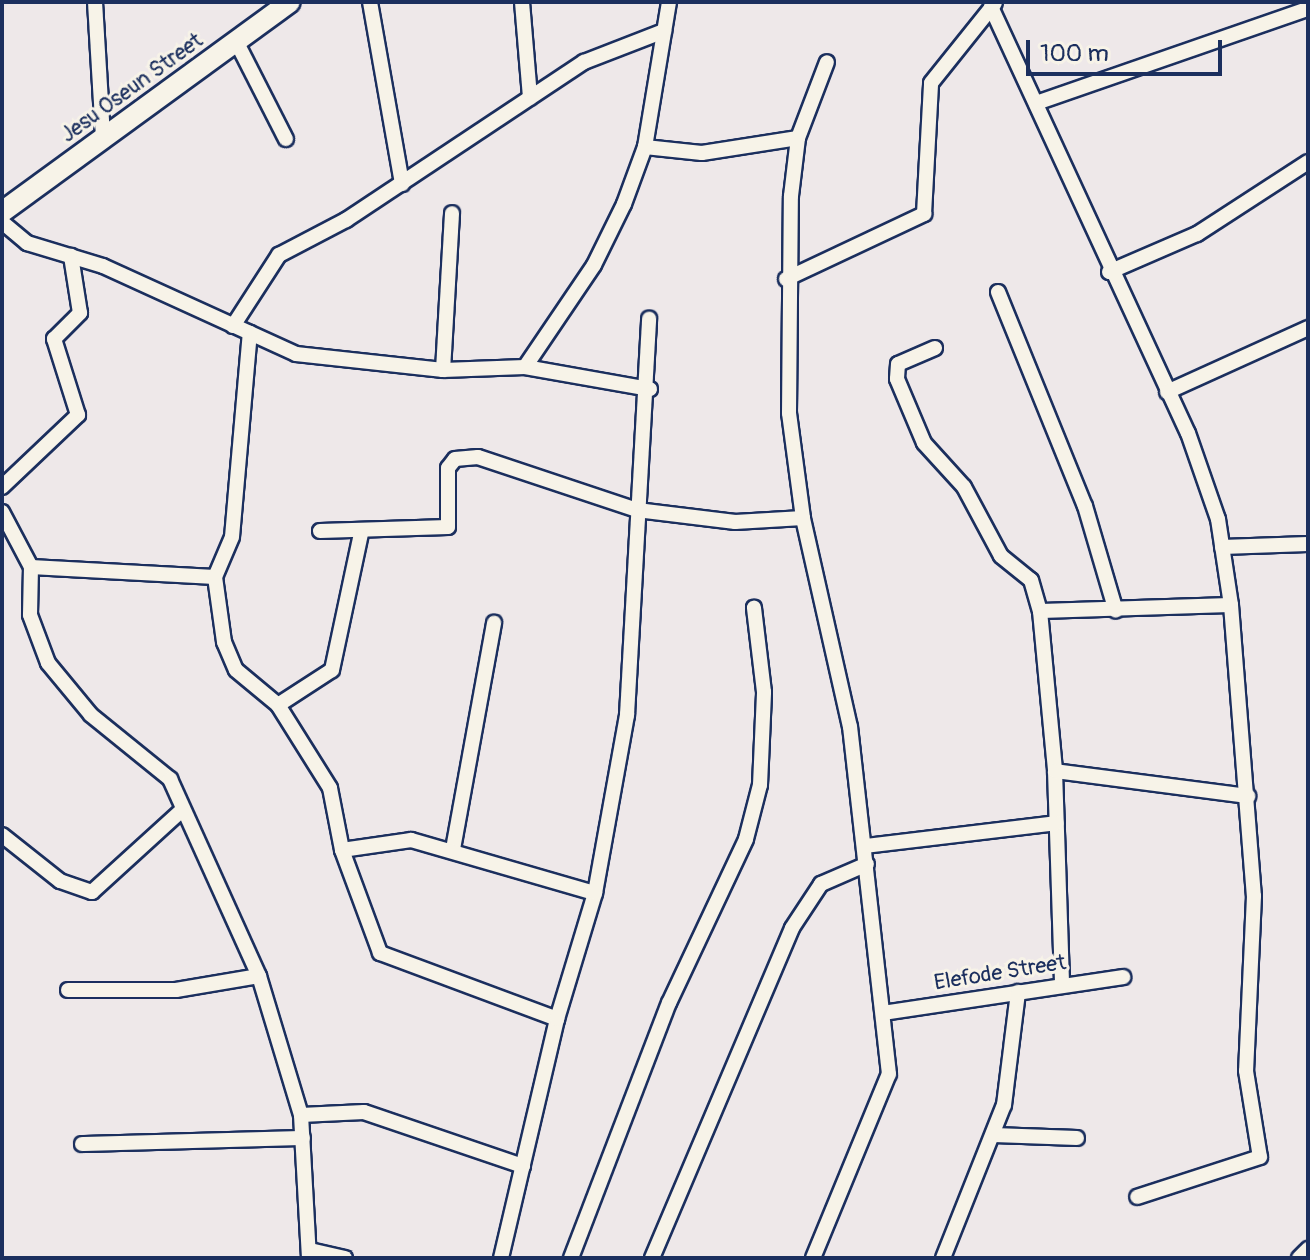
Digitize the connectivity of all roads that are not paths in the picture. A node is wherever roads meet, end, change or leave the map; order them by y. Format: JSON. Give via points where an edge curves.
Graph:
{"nodes":[{"id":1,"x":95,"y":2,"type":"edge"},
{"id":2,"x":290,"y":2,"type":"edge"},
{"id":3,"x":370,"y":2,"type":"edge"},
{"id":4,"x":522,"y":2,"type":"edge"},
{"id":5,"x":669,"y":2,"type":"edge"},
{"id":6,"x":994,"y":4,"type":"edge"},
{"id":7,"x":1308,"y":9,"type":"edge"},
{"id":8,"x":664,"y":31,"type":"junction"},
{"id":9,"x":236,"y":41,"type":"junction"},
{"id":10,"x":827,"y":62,"type":"dead end"},
{"id":11,"x":530,"y":98,"type":"junction"},
{"id":12,"x":1036,"y":103,"type":"junction"},
{"id":13,"x":103,"y":138,"type":"junction"},
{"id":14,"x":798,"y":138,"type":"junction"},
{"id":15,"x":286,"y":139,"type":"dead end"},
{"id":16,"x":645,"y":147,"type":"junction"},
{"id":17,"x":1308,"y":162,"type":"edge"},
{"id":18,"x":402,"y":184,"type":"junction"},
{"id":19,"x":2,"y":212,"type":"edge"},
{"id":20,"x":452,"y":213,"type":"dead end"},
{"id":21,"x":2,"y":222,"type":"edge"},
{"id":22,"x":71,"y":256,"type":"junction"},
{"id":23,"x":1109,"y":272,"type":"junction"},
{"id":24,"x":786,"y":279,"type":"junction"},
{"id":25,"x":998,"y":292,"type":"dead end"},
{"id":26,"x":649,"y":319,"type":"dead end"},
{"id":27,"x":233,"y":326,"type":"junction"},
{"id":28,"x":1308,"y":328,"type":"edge"},
{"id":29,"x":250,"y":333,"type":"junction"},
{"id":30,"x":935,"y":348,"type":"dead end"},
{"id":31,"x":525,"y":367,"type":"junction"},
{"id":32,"x":443,"y":370,"type":"junction"},
{"id":33,"x":650,"y":389,"type":"junction"},
{"id":34,"x":1167,"y":392,"type":"junction"},
{"id":35,"x":2,"y":487,"type":"edge"},
{"id":36,"x":637,"y":510,"type":"junction"},
{"id":37,"x":2,"y":512,"type":"edge"},
{"id":38,"x":803,"y":518,"type":"junction"},
{"id":39,"x":320,"y":531,"type":"dead end"},
{"id":40,"x":361,"y":533,"type":"junction"},
{"id":41,"x":1308,"y":544,"type":"edge"},
{"id":42,"x":1222,"y":547,"type":"junction"},
{"id":43,"x":31,"y":567,"type":"junction"},
{"id":44,"x":215,"y":577,"type":"junction"},
{"id":45,"x":1231,"y":605,"type":"junction"},
{"id":46,"x":754,"y":608,"type":"dead end"},
{"id":47,"x":1040,"y":611,"type":"junction"},
{"id":48,"x":1116,"y":611,"type":"junction"},
{"id":49,"x":494,"y":623,"type":"dead end"},
{"id":50,"x":278,"y":705,"type":"junction"},
{"id":51,"x":1055,"y":771,"type":"junction"},
{"id":52,"x":1248,"y":796,"type":"junction"},
{"id":53,"x":180,"y":812,"type":"junction"},
{"id":54,"x":1057,"y":823,"type":"junction"},
{"id":55,"x":2,"y":835,"type":"edge"},
{"id":56,"x":865,"y":846,"type":"junction"},
{"id":57,"x":453,"y":849,"type":"junction"},
{"id":58,"x":342,"y":850,"type":"junction"},
{"id":59,"x":867,"y":864,"type":"junction"},
{"id":60,"x":595,"y":893,"type":"junction"},
{"id":61,"x":259,"y":976,"type":"junction"},
{"id":62,"x":1123,"y":977,"type":"dead end"},
{"id":63,"x":1062,"y":985,"type":"junction"},
{"id":64,"x":68,"y":990,"type":"dead end"},
{"id":65,"x":1018,"y":992,"type":"junction"},
{"id":66,"x":883,"y":1013,"type":"junction"},
{"id":67,"x":557,"y":1019,"type":"junction"},
{"id":68,"x":301,"y":1115,"type":"junction"},
{"id":69,"x":994,"y":1135,"type":"junction"},
{"id":70,"x":303,"y":1138,"type":"junction"},
{"id":71,"x":1077,"y":1138,"type":"dead end"},
{"id":72,"x":82,"y":1144,"type":"dead end"},
{"id":73,"x":523,"y":1166,"type":"junction"},
{"id":74,"x":1137,"y":1197,"type":"dead end"},
{"id":75,"x":1308,"y":1249,"type":"edge"},
{"id":76,"x":310,"y":1254,"type":"edge"},
{"id":77,"x":345,"y":1258,"type":"edge"},
{"id":78,"x":501,"y":1258,"type":"edge"},
{"id":79,"x":571,"y":1258,"type":"edge"},
{"id":80,"x":652,"y":1258,"type":"edge"},
{"id":81,"x":813,"y":1258,"type":"edge"},
{"id":82,"x":943,"y":1258,"type":"edge"},
{"id":83,"x":1299,"y":1258,"type":"edge"}],
"edges":[{"from":1,"to":13,"type":"street"},
{"from":2,"to":9,"type":"main road","name":"Jesu Oseun Street"},
{"from":3,"to":18,"type":"street"},
{"from":4,"to":11,"type":"street"},
{"from":5,"to":8,"type":"street"},
{"from":6,"to":12,"type":"street"},
{"from":6,"to":24,"type":"street","via":[[931,83],[924,214]]},
{"from":7,"to":12,"type":"street"},
{"from":8,"to":11,"type":"street","via":[[584,62]]},
{"from":8,"to":16,"type":"street"},
{"from":9,"to":13,"type":"main road","name":"Jesu Oseun Street"},
{"from":9,"to":15,"type":"street"},
{"from":10,"to":14,"type":"street"},
{"from":11,"to":18,"type":"street"},
{"from":12,"to":23,"type":"street"},
{"from":13,"to":19,"type":"main road","name":"Jesu Oseun Street"},
{"from":14,"to":16,"type":"street","via":[[702,153]]},
{"from":14,"to":24,"type":"street"},
{"from":16,"to":31,"type":"street","via":[[594,265]]},
{"from":17,"to":23,"type":"street","via":[[1197,234]]},
{"from":18,"to":27,"type":"street","via":[[279,255]]},
{"from":20,"to":32,"type":"street"},
{"from":21,"to":22,"type":"street","via":[[27,243]]},
{"from":22,"to":27,"type":"street"},
{"from":22,"to":35,"type":"street","via":[[80,313],[54,339],[78,415]]},
{"from":23,"to":34,"type":"street"},
{"from":24,"to":38,"type":"street","via":[[789,413]]},
{"from":25,"to":48,"type":"street","via":[[1085,506]]},
{"from":26,"to":33,"type":"street"},
{"from":27,"to":29,"type":"street"},
{"from":28,"to":34,"type":"street"},
{"from":29,"to":32,"type":"street","via":[[296,354]]},
{"from":29,"to":44,"type":"street","via":[[232,537]]},
{"from":30,"to":47,"type":"street","via":[[898,364],[897,379],[924,443],[964,487],[1001,556],[1031,580]]},
{"from":31,"to":32,"type":"street"},
{"from":31,"to":33,"type":"street"},
{"from":33,"to":36,"type":"street"},
{"from":34,"to":42,"type":"street","via":[[1210,493]]},
{"from":36,"to":38,"type":"street","via":[[735,522]]},
{"from":36,"to":40,"type":"street","via":[[478,457],[455,459],[448,527]]},
{"from":36,"to":60,"type":"street","via":[[627,715]]},
{"from":37,"to":43,"type":"street"},
{"from":38,"to":56,"type":"street","via":[[850,727]]},
{"from":39,"to":40,"type":"street"},
{"from":40,"to":50,"type":"street","via":[[337,660]]},
{"from":41,"to":42,"type":"street"},
{"from":42,"to":45,"type":"street"},
{"from":43,"to":44,"type":"street"},
{"from":43,"to":53,"type":"street","via":[[30,615],[48,663],[91,715],[158,764]]},
{"from":44,"to":50,"type":"street","via":[[224,642],[236,670]]},
{"from":45,"to":48,"type":"street"},
{"from":45,"to":52,"type":"street"},
{"from":46,"to":79,"type":"street","via":[[764,692],[760,785],[746,839],[669,1003]]},
{"from":47,"to":48,"type":"street"},
{"from":47,"to":51,"type":"street"},
{"from":49,"to":57,"type":"street"},
{"from":50,"to":58,"type":"street","via":[[330,788]]},
{"from":51,"to":52,"type":"street"},
{"from":51,"to":54,"type":"street"},
{"from":52,"to":74,"type":"street","via":[[1254,914],[1245,1058],[1260,1157]]},
{"from":53,"to":55,"type":"street","via":[[92,892],[60,881]]},
{"from":53,"to":61,"type":"street"},
{"from":54,"to":56,"type":"street"},
{"from":54,"to":63,"type":"street"},
{"from":56,"to":59,"type":"street"},
{"from":57,"to":58,"type":"street","via":[[400,839]]},
{"from":57,"to":60,"type":"street"},
{"from":58,"to":67,"type":"street","via":[[389,961]]},
{"from":59,"to":66,"type":"street"},
{"from":59,"to":80,"type":"street","via":[[821,884],[792,928]]},
{"from":60,"to":67,"type":"street"},
{"from":61,"to":64,"type":"street","via":[[176,990]]},
{"from":61,"to":68,"type":"street"},
{"from":62,"to":63,"type":"street","name":"Elefode Street"},
{"from":63,"to":65,"type":"street","name":"Elefode Street"},
{"from":65,"to":66,"type":"street","name":"Elefode Street"},
{"from":65,"to":69,"type":"street","via":[[1014,1062]]},
{"from":66,"to":81,"type":"street","via":[[889,1074]]},
{"from":67,"to":73,"type":"street"},
{"from":68,"to":70,"type":"street"},
{"from":68,"to":73,"type":"street","via":[[364,1112]]},
{"from":69,"to":71,"type":"street"},
{"from":69,"to":82,"type":"street"},
{"from":70,"to":72,"type":"street"},
{"from":70,"to":76,"type":"street"},
{"from":73,"to":78,"type":"street"},
{"from":75,"to":83,"type":"street"},
{"from":76,"to":77,"type":"street"}]}
